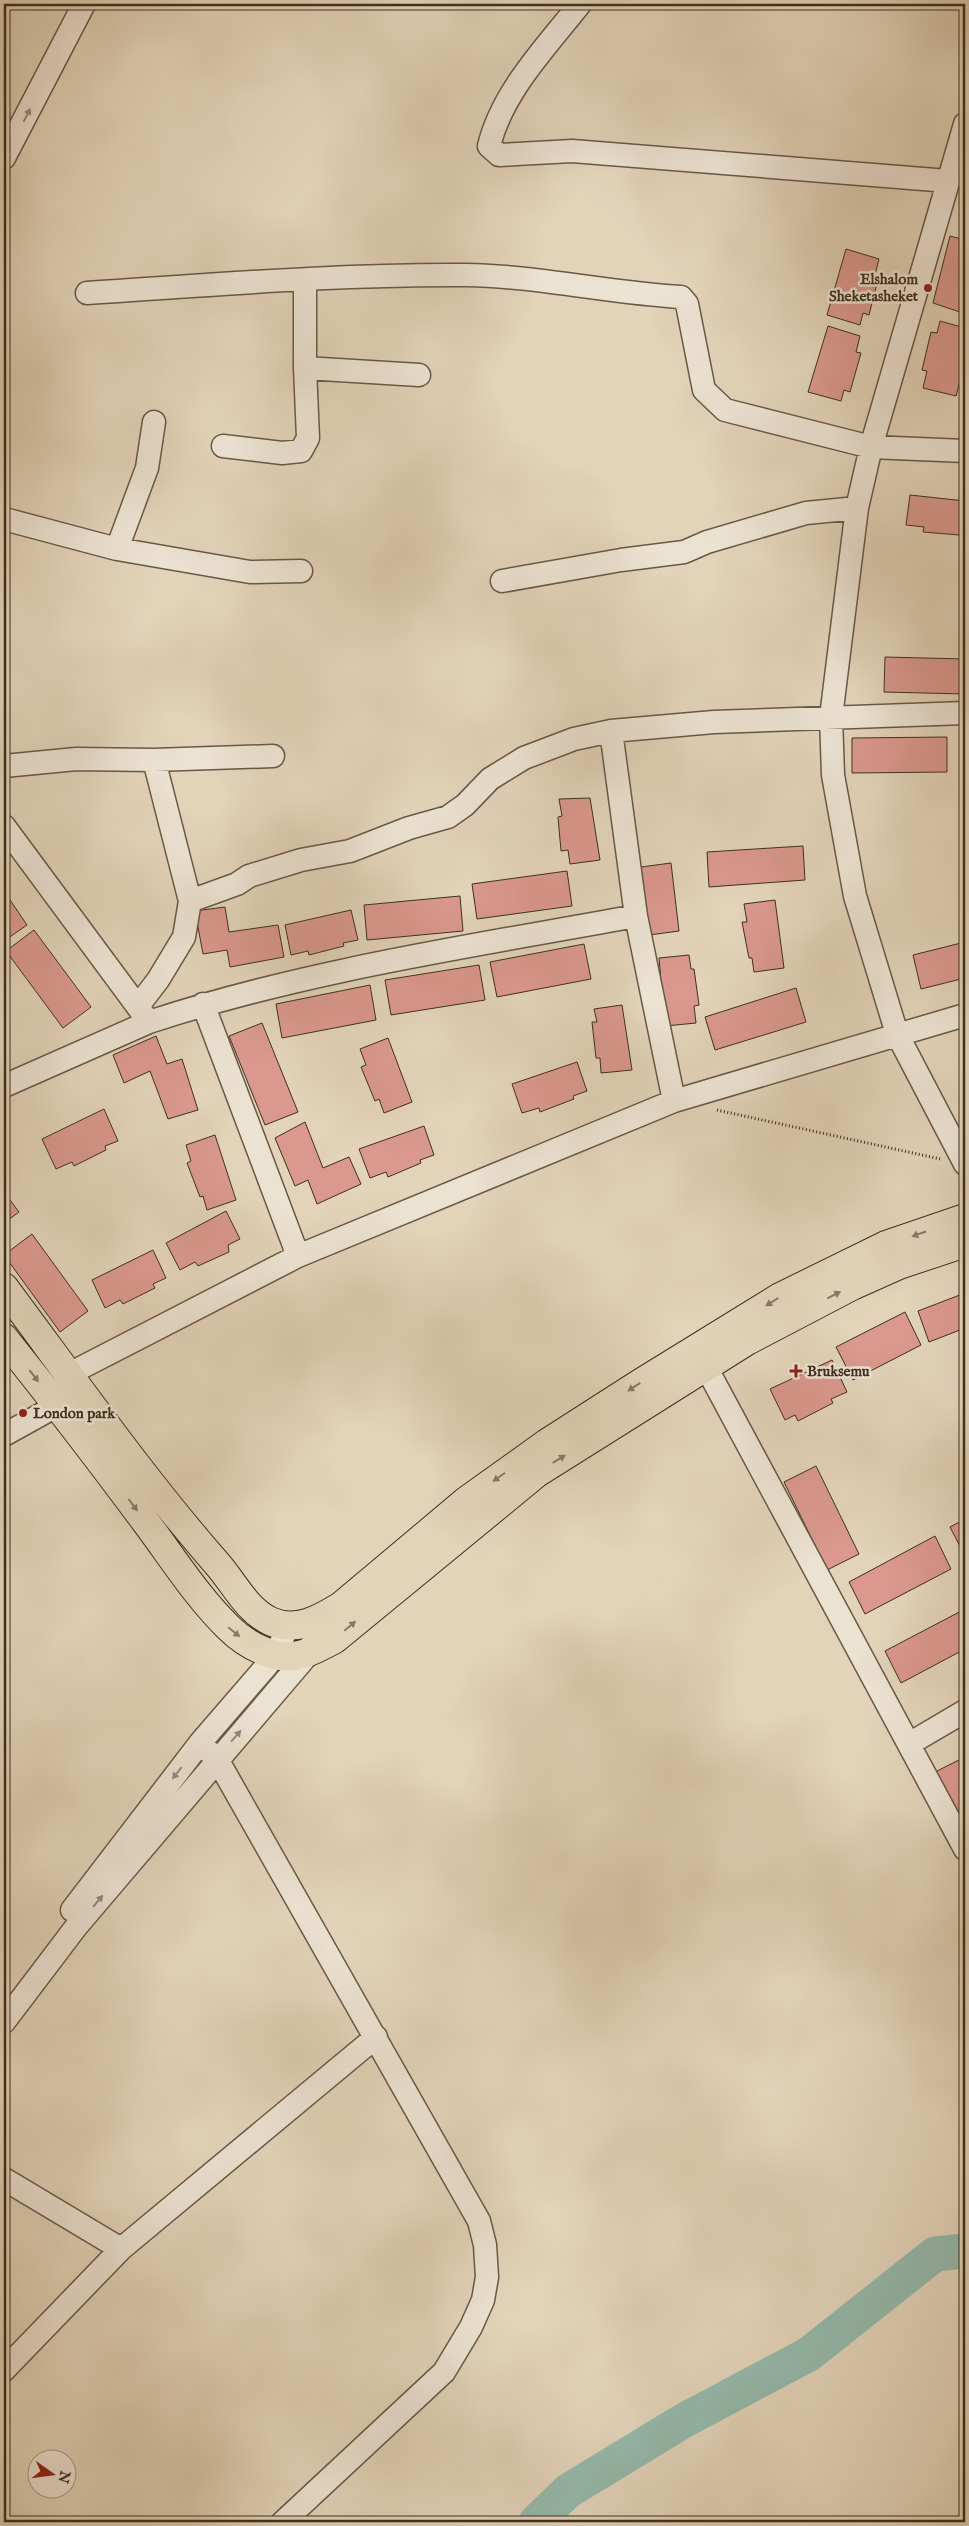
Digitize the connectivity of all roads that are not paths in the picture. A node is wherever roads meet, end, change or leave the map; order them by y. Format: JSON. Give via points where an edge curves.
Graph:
{"nodes":[{"id":1,"x":67,"y":4,"type":"edge"},
{"id":2,"x":84,"y":4,"type":"edge"},
{"id":3,"x":580,"y":4,"type":"edge"},
{"id":4,"x":965,"y":124,"type":"edge"},
{"id":5,"x":4,"y":127,"type":"edge"},
{"id":6,"x":4,"y":158,"type":"edge"},
{"id":7,"x":948,"y":180,"type":"junction"},
{"id":8,"x":305,"y":280,"type":"junction"},
{"id":9,"x":87,"y":293,"type":"dead end"},
{"id":10,"x":305,"y":368,"type":"junction"},
{"id":11,"x":419,"y":375,"type":"dead end"},
{"id":12,"x":154,"y":422,"type":"dead end"},
{"id":13,"x":223,"y":446,"type":"dead end"},
{"id":14,"x":871,"y":447,"type":"junction"},
{"id":15,"x":965,"y":451,"type":"edge"},
{"id":16,"x":857,"y":508,"type":"junction"},
{"id":17,"x":4,"y":518,"type":"edge"},
{"id":18,"x":118,"y":549,"type":"junction"},
{"id":19,"x":301,"y":571,"type":"dead end"},
{"id":20,"x":502,"y":581,"type":"dead end"},
{"id":21,"x":965,"y":712,"type":"edge"},
{"id":22,"x":831,"y":717,"type":"junction"},
{"id":23,"x":611,"y":731,"type":"junction"},
{"id":24,"x":273,"y":756,"type":"dead end"},
{"id":25,"x":154,"y":760,"type":"junction"},
{"id":26,"x":4,"y":766,"type":"edge"},
{"id":27,"x":4,"y":826,"type":"edge"},
{"id":28,"x":190,"y":901,"type":"junction"},
{"id":29,"x":636,"y":916,"type":"junction"},
{"id":30,"x":203,"y":1004,"type":"junction"},
{"id":31,"x":143,"y":1014,"type":"junction"},
{"id":32,"x":965,"y":1015,"type":"edge"},
{"id":33,"x":897,"y":1034,"type":"junction"},
{"id":34,"x":4,"y":1086,"type":"edge"},
{"id":35,"x":674,"y":1101,"type":"junction"},
{"id":36,"x":956,"y":1162,"type":"edge"},
{"id":37,"x":965,"y":1218,"type":"edge"},
{"id":38,"x":965,"y":1243,"type":"edge"},
{"id":39,"x":298,"y":1256,"type":"junction"},
{"id":40,"x":4,"y":1287,"type":"edge"},
{"id":41,"x":4,"y":1338,"type":"edge"},
{"id":42,"x":706,"y":1367,"type":"junction"},
{"id":43,"x":69,"y":1374,"type":"junction"},
{"id":44,"x":58,"y":1405,"type":"junction"},
{"id":45,"x":4,"y":1435,"type":"edge"},
{"id":46,"x":320,"y":1619,"type":"junction"},
{"id":47,"x":288,"y":1625,"type":"junction"},
{"id":48,"x":310,"y":1652,"type":"junction"},
{"id":49,"x":276,"y":1655,"type":"junction"},
{"id":50,"x":965,"y":1711,"type":"edge"},
{"id":51,"x":200,"y":1743,"type":"junction"},
{"id":52,"x":909,"y":1744,"type":"junction"},
{"id":53,"x":217,"y":1759,"type":"junction"},
{"id":54,"x":965,"y":1850,"type":"edge"},
{"id":55,"x":4,"y":1998,"type":"edge"},
{"id":56,"x":4,"y":2022,"type":"edge"},
{"id":57,"x":376,"y":2037,"type":"junction"},
{"id":58,"x":4,"y":2178,"type":"edge"},
{"id":59,"x":121,"y":2249,"type":"junction"},
{"id":60,"x":4,"y":2370,"type":"edge"},
{"id":61,"x":283,"y":2522,"type":"edge"}],
"edges":[{"from":1,"to":5,"type":"street"},
{"from":6,"to":2,"type":"street","one_way":true},
{"from":3,"to":7,"type":"street","via":[[522,78],[493,131],[489,146],[499,155],[572,151]]},
{"from":4,"to":7,"type":"street"},
{"from":7,"to":14,"type":"street"},
{"from":8,"to":9,"type":"street"},
{"from":8,"to":10,"type":"street"},
{"from":8,"to":14,"type":"street","via":[[467,275],[681,297],[687,304],[704,390],[724,410]]},
{"from":10,"to":11,"type":"street"},
{"from":10,"to":13,"type":"street","via":[[308,438],[301,451],[282,453]]},
{"from":12,"to":18,"type":"street","via":[[147,468]]},
{"from":14,"to":15,"type":"street"},
{"from":14,"to":16,"type":"street"},
{"from":16,"to":20,"type":"street","via":[[806,513],[707,542],[684,552]]},
{"from":16,"to":22,"type":"street"},
{"from":17,"to":18,"type":"street"},
{"from":18,"to":19,"type":"street","via":[[250,572]]},
{"from":21,"to":22,"type":"street"},
{"from":22,"to":23,"type":"street"},
{"from":22,"to":33,"type":"street","via":[[833,776],[855,896]]},
{"from":23,"to":28,"type":"street","via":[[574,739],[524,758],[490,779],[465,805],[448,817],[409,828],[350,852],[301,860],[249,876],[237,884]]},
{"from":23,"to":29,"type":"street"},
{"from":24,"to":25,"type":"street"},
{"from":25,"to":26,"type":"street","via":[[76,759]]},
{"from":25,"to":28,"type":"street"},
{"from":27,"to":31,"type":"street"},
{"from":28,"to":31,"type":"street","via":[[184,937],[158,980]]},
{"from":29,"to":30,"type":"street","via":[[336,972]]},
{"from":29,"to":35,"type":"street"},
{"from":30,"to":31,"type":"street"},
{"from":30,"to":39,"type":"street"},
{"from":31,"to":34,"type":"street"},
{"from":32,"to":33,"type":"street"},
{"from":33,"to":35,"type":"street"},
{"from":33,"to":36,"type":"street"},
{"from":35,"to":39,"type":"street"},
{"from":37,"to":46,"type":"main road","one_way":true,"via":[[886,1245],[780,1296],[547,1443],[466,1500],[341,1606]]},
{"from":42,"to":38,"type":"main road","one_way":true,"via":[[747,1341],[852,1286]]},
{"from":39,"to":43,"type":"street"},
{"from":40,"to":43,"type":"main road"},
{"from":41,"to":44,"type":"main road","one_way":true},
{"from":48,"to":42,"type":"main road","one_way":true,"via":[[335,1638],[537,1473]]},
{"from":42,"to":52,"type":"street"},
{"from":43,"to":47,"type":"main road","via":[[241,1596],[260,1615],[272,1622]]},
{"from":44,"to":45,"type":"street"},
{"from":44,"to":49,"type":"main road","one_way":true,"via":[[199,1595],[230,1629],[255,1647]]},
{"from":46,"to":47,"type":"main road","via":[[303,1625]]},
{"from":46,"to":48,"type":"street"},
{"from":47,"to":49,"type":"street"},
{"from":48,"to":49,"type":"main road","via":[[293,1657]]},
{"from":53,"to":48,"type":"street","one_way":true},
{"from":49,"to":51,"type":"street"},
{"from":50,"to":52,"type":"street"},
{"from":51,"to":53,"type":"street"},
{"from":51,"to":55,"type":"street","one_way":true},
{"from":52,"to":54,"type":"street"},
{"from":56,"to":53,"type":"street","one_way":true,"via":[[76,1927]]},
{"from":53,"to":57,"type":"street"},
{"from":57,"to":59,"type":"street"},
{"from":57,"to":61,"type":"street","via":[[479,2221],[486,2245],[488,2277],[483,2300],[471,2327],[444,2372]]},
{"from":58,"to":59,"type":"street"},
{"from":59,"to":60,"type":"street"}]}
